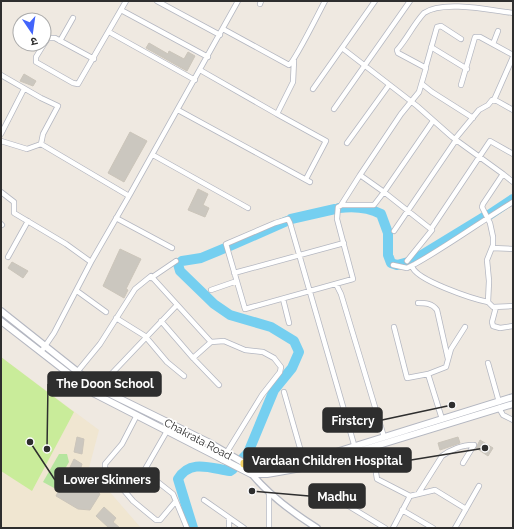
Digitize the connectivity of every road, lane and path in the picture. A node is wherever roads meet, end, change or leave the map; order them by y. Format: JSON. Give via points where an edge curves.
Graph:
{"nodes":[{"id":1,"x":126,"y":1,"type":"edge"},
{"id":2,"x":158,"y":1,"type":"edge"},
{"id":3,"x":238,"y":1,"type":"edge"},
{"id":4,"x":325,"y":1,"type":"edge"},
{"id":5,"x":375,"y":1,"type":"edge"},
{"id":6,"x":410,"y":1,"type":"edge"},
{"id":7,"x":121,"y":10,"type":"junction"},
{"id":8,"x":513,"y":13,"type":"edge"},
{"id":9,"x":73,"y":18,"type":"dead end"},
{"id":10,"x":223,"y":29,"type":"junction"},
{"id":11,"x":498,"y":30,"type":"dead end"},
{"id":12,"x":109,"y":32,"type":"junction"},
{"id":13,"x":220,"y":35,"type":"junction"},
{"id":14,"x":52,"y":39,"type":"edge"},
{"id":15,"x":461,"y":39,"type":"dead end"},
{"id":16,"x":60,"y":41,"type":"junction"},
{"id":17,"x":493,"y":44,"type":"junction"},
{"id":18,"x":431,"y":47,"type":"junction"},
{"id":19,"x":342,"y":48,"type":"junction"},
{"id":20,"x":39,"y":52,"type":"edge"},
{"id":21,"x":513,"y":56,"type":"edge"},
{"id":22,"x":208,"y":57,"type":"junction"},
{"id":23,"x":94,"y":59,"type":"junction"},
{"id":24,"x":294,"y":60,"type":"junction"},
{"id":25,"x":364,"y":65,"type":"junction"},
{"id":26,"x":426,"y":66,"type":"junction"},
{"id":27,"x":467,"y":69,"type":"junction"},
{"id":28,"x":200,"y":70,"type":"junction"},
{"id":29,"x":1,"y":75,"type":"edge"},
{"id":30,"x":195,"y":80,"type":"junction"},
{"id":31,"x":422,"y":84,"type":"junction"},
{"id":32,"x":389,"y":85,"type":"junction"},
{"id":33,"x":461,"y":85,"type":"dead end"},
{"id":34,"x":24,"y":89,"type":"junction"},
{"id":35,"x":314,"y":89,"type":"dead end"},
{"id":36,"x":494,"y":100,"type":"junction"},
{"id":37,"x":411,"y":102,"type":"junction"},
{"id":38,"x":334,"y":109,"type":"dead end"},
{"id":39,"x":178,"y":110,"type":"junction"},
{"id":40,"x":513,"y":110,"type":"edge"},
{"id":41,"x":277,"y":114,"type":"junction"},
{"id":42,"x":473,"y":118,"type":"junction"},
{"id":43,"x":433,"y":121,"type":"junction"},
{"id":44,"x":1,"y":134,"type":"edge"},
{"id":45,"x":455,"y":140,"type":"junction"},
{"id":46,"x":1,"y":141,"type":"edge"},
{"id":47,"x":347,"y":143,"type":"dead end"},
{"id":48,"x":41,"y":144,"type":"junction"},
{"id":49,"x":513,"y":154,"type":"edge"},
{"id":50,"x":153,"y":155,"type":"junction"},
{"id":51,"x":480,"y":156,"type":"junction"},
{"id":52,"x":503,"y":174,"type":"junction"},
{"id":53,"x":360,"y":175,"type":"junction"},
{"id":54,"x":513,"y":182,"type":"edge"},
{"id":55,"x":1,"y":192,"type":"edge"},
{"id":56,"x":384,"y":192,"type":"junction"},
{"id":57,"x":129,"y":196,"type":"junction"},
{"id":58,"x":513,"y":202,"type":"edge"},
{"id":59,"x":341,"y":205,"type":"junction"},
{"id":60,"x":248,"y":208,"type":"dead end"},
{"id":61,"x":407,"y":211,"type":"junction"},
{"id":62,"x":487,"y":217,"type":"junction"},
{"id":63,"x":116,"y":218,"type":"junction"},
{"id":64,"x":28,"y":221,"type":"junction"},
{"id":65,"x":431,"y":229,"type":"junction"},
{"id":66,"x":394,"y":230,"type":"dead end"},
{"id":67,"x":344,"y":243,"type":"junction"},
{"id":68,"x":172,"y":248,"type":"dead end"},
{"id":69,"x":492,"y":248,"type":"junction"},
{"id":70,"x":513,"y":249,"type":"edge"},
{"id":71,"x":299,"y":255,"type":"junction"},
{"id":72,"x":8,"y":257,"type":"dead end"},
{"id":73,"x":176,"y":261,"type":"dead end"},
{"id":74,"x":408,"y":261,"type":"dead end"},
{"id":75,"x":91,"y":262,"type":"junction"},
{"id":76,"x":393,"y":265,"type":"dead end"},
{"id":77,"x":412,"y":266,"type":"junction"},
{"id":78,"x":234,"y":273,"type":"junction"},
{"id":79,"x":151,"y":278,"type":"junction"},
{"id":80,"x":237,"y":281,"type":"junction"},
{"id":81,"x":336,"y":284,"type":"junction"},
{"id":82,"x":211,"y":290,"type":"dead end"},
{"id":83,"x":77,"y":291,"type":"junction"},
{"id":84,"x":309,"y":292,"type":"junction"},
{"id":85,"x":283,"y":299,"type":"junction"},
{"id":86,"x":488,"y":302,"type":"junction"},
{"id":87,"x":418,"y":303,"type":"dead end"},
{"id":88,"x":176,"y":306,"type":"junction"},
{"id":89,"x":513,"y":306,"type":"edge"},
{"id":90,"x":496,"y":307,"type":"junction"},
{"id":91,"x":1,"y":311,"type":"edge"},
{"id":92,"x":106,"y":312,"type":"dead end"},
{"id":93,"x":116,"y":318,"type":"junction"},
{"id":94,"x":1,"y":321,"type":"edge"},
{"id":95,"x":160,"y":321,"type":"junction"},
{"id":96,"x":289,"y":323,"type":"dead end"},
{"id":97,"x":513,"y":326,"type":"edge"},
{"id":98,"x":394,"y":327,"type":"dead end"},
{"id":99,"x":465,"y":327,"type":"dead end"},
{"id":100,"x":145,"y":336,"type":"junction"},
{"id":101,"x":211,"y":342,"type":"junction"},
{"id":102,"x":45,"y":346,"type":"junction"},
{"id":103,"x":41,"y":352,"type":"junction"},
{"id":104,"x":193,"y":358,"type":"junction"},
{"id":105,"x":448,"y":360,"type":"junction"},
{"id":106,"x":488,"y":363,"type":"dead end"},
{"id":107,"x":78,"y":372,"type":"junction"},
{"id":108,"x":428,"y":374,"type":"junction"},
{"id":109,"x":184,"y":376,"type":"dead end"},
{"id":110,"x":219,"y":385,"type":"dead end"},
{"id":111,"x":98,"y":388,"type":"junction"},
{"id":112,"x":284,"y":392,"type":"dead end"},
{"id":113,"x":513,"y":397,"type":"edge"},
{"id":114,"x":513,"y":404,"type":"edge"},
{"id":115,"x":499,"y":405,"type":"junction"},
{"id":116,"x":137,"y":415,"type":"junction"},
{"id":117,"x":442,"y":419,"type":"junction"},
{"id":118,"x":513,"y":420,"type":"edge"},
{"id":119,"x":167,"y":431,"type":"junction"},
{"id":120,"x":384,"y":437,"type":"junction"},
{"id":121,"x":354,"y":446,"type":"junction"},
{"id":122,"x":372,"y":448,"type":"junction"},
{"id":123,"x":226,"y":453,"type":"junction"},
{"id":124,"x":356,"y":453,"type":"junction"},
{"id":125,"x":222,"y":460,"type":"junction"},
{"id":126,"x":304,"y":462,"type":"junction"},
{"id":127,"x":244,"y":464,"type":"junction"},
{"id":128,"x":464,"y":464,"type":"dead end"},
{"id":129,"x":251,"y":474,"type":"junction"},
{"id":130,"x":480,"y":486,"type":"dead end"},
{"id":131,"x":269,"y":492,"type":"junction"},
{"id":132,"x":418,"y":494,"type":"junction"},
{"id":133,"x":410,"y":496,"type":"junction"},
{"id":134,"x":204,"y":500,"type":"dead end"},
{"id":135,"x":176,"y":501,"type":"junction"},
{"id":136,"x":342,"y":502,"type":"dead end"},
{"id":137,"x":466,"y":509,"type":"junction"},
{"id":138,"x":402,"y":510,"type":"junction"},
{"id":139,"x":229,"y":518,"type":"junction"},
{"id":140,"x":187,"y":528,"type":"edge"},
{"id":141,"x":229,"y":528,"type":"edge"},
{"id":142,"x":244,"y":528,"type":"edge"},
{"id":143,"x":269,"y":528,"type":"edge"},
{"id":144,"x":317,"y":528,"type":"edge"},
{"id":145,"x":385,"y":528,"type":"edge"},
{"id":146,"x":392,"y":528,"type":"edge"},
{"id":147,"x":432,"y":528,"type":"edge"},
{"id":148,"x":455,"y":528,"type":"edge"}],
"edges":[{"from":1,"to":7,"type":"street"},
{"from":2,"to":13,"type":"street"},
{"from":3,"to":10,"type":"street"},
{"from":4,"to":24,"type":"street"},
{"from":5,"to":19,"type":"street"},
{"from":6,"to":25,"type":"street"},
{"from":7,"to":12,"type":"street"},
{"from":7,"to":22,"type":"street"},
{"from":8,"to":26,"type":"street","via":[[442,4],[428,10],[414,25],[397,52]]},
{"from":9,"to":16,"type":"street"},
{"from":10,"to":13,"type":"street"},
{"from":10,"to":24,"type":"street","via":[[286,65]]},
{"from":11,"to":17,"type":"street"},
{"from":12,"to":23,"type":"street"},
{"from":12,"to":30,"type":"street"},
{"from":13,"to":22,"type":"street"},
{"from":14,"to":16,"type":"street"},
{"from":15,"to":18,"type":"street","via":[[439,26]]},
{"from":16,"to":23,"type":"street"},
{"from":17,"to":21,"type":"street"},
{"from":17,"to":27,"type":"street","via":[[480,36],[475,37]]},
{"from":18,"to":26,"type":"street"},
{"from":18,"to":27,"type":"street"},
{"from":19,"to":25,"type":"street"},
{"from":19,"to":35,"type":"street"},
{"from":20,"to":23,"type":"street","via":[[36,62],[73,83],[80,83]]},
{"from":21,"to":36,"type":"street"},
{"from":22,"to":28,"type":"street"},
{"from":24,"to":41,"type":"street","via":[[293,82]]},
{"from":25,"to":32,"type":"street"},
{"from":25,"to":38,"type":"street"},
{"from":26,"to":31,"type":"street"},
{"from":27,"to":33,"type":"street"},
{"from":28,"to":30,"type":"street"},
{"from":28,"to":41,"type":"street"},
{"from":29,"to":34,"type":"street"},
{"from":30,"to":39,"type":"street"},
{"from":31,"to":37,"type":"street"},
{"from":31,"to":42,"type":"street"},
{"from":32,"to":37,"type":"street"},
{"from":32,"to":47,"type":"street"},
{"from":34,"to":44,"type":"street"},
{"from":34,"to":48,"type":"street","via":[[58,106],[43,134]]},
{"from":36,"to":40,"type":"street"},
{"from":36,"to":42,"type":"street","via":[[479,110]]},
{"from":37,"to":43,"type":"street"},
{"from":37,"to":53,"type":"street"},
{"from":39,"to":41,"type":"street","via":[[308,181],[325,139]]},
{"from":39,"to":50,"type":"street"},
{"from":42,"to":45,"type":"street"},
{"from":43,"to":45,"type":"street"},
{"from":43,"to":56,"type":"street"},
{"from":45,"to":51,"type":"street"},
{"from":45,"to":61,"type":"street"},
{"from":46,"to":48,"type":"street","via":[[27,149]]},
{"from":48,"to":57,"type":"street"},
{"from":49,"to":51,"type":"street","via":[[491,141]]},
{"from":50,"to":57,"type":"street"},
{"from":50,"to":60,"type":"street"},
{"from":51,"to":52,"type":"street"},
{"from":51,"to":65,"type":"street"},
{"from":52,"to":54,"type":"street"},
{"from":52,"to":62,"type":"street","via":[[483,204]]},
{"from":53,"to":56,"type":"street"},
{"from":53,"to":59,"type":"street"},
{"from":55,"to":64,"type":"street","via":[[14,201],[14,213]]},
{"from":56,"to":59,"type":"street","via":[[374,205]]},
{"from":56,"to":61,"type":"street"},
{"from":57,"to":63,"type":"street"},
{"from":58,"to":62,"type":"street"},
{"from":59,"to":67,"type":"street","via":[[338,206],[336,213]]},
{"from":61,"to":65,"type":"street"},
{"from":61,"to":66,"type":"street"},
{"from":62,"to":69,"type":"street","via":[[492,228]]},
{"from":62,"to":77,"type":"street","via":[[465,234]]},
{"from":63,"to":68,"type":"street"},
{"from":63,"to":75,"type":"street"},
{"from":64,"to":72,"type":"street"},
{"from":64,"to":75,"type":"street"},
{"from":65,"to":74,"type":"street"},
{"from":67,"to":71,"type":"street"},
{"from":67,"to":81,"type":"street","via":[[354,279]]},
{"from":69,"to":70,"type":"street"},
{"from":69,"to":86,"type":"street","via":[[487,260]]},
{"from":71,"to":78,"type":"street"},
{"from":71,"to":78,"type":"street","via":[[290,223],[285,219],[226,244]]},
{"from":71,"to":84,"type":"street"},
{"from":73,"to":79,"type":"street"},
{"from":75,"to":83,"type":"street"},
{"from":76,"to":77,"type":"street","via":[[403,268]]},
{"from":77,"to":86,"type":"street","via":[[413,270],[425,279]]},
{"from":78,"to":80,"type":"street"},
{"from":79,"to":88,"type":"street"},
{"from":79,"to":93,"type":"street","via":[[149,276],[137,286]]},
{"from":80,"to":82,"type":"street"},
{"from":80,"to":85,"type":"street","via":[[245,309]]},
{"from":81,"to":84,"type":"street"},
{"from":81,"to":120,"type":"street"},
{"from":83,"to":92,"type":"street"},
{"from":83,"to":102,"type":"street"},
{"from":84,"to":85,"type":"street"},
{"from":84,"to":121,"type":"street"},
{"from":85,"to":96,"type":"street"},
{"from":86,"to":90,"type":"street"},
{"from":87,"to":105,"type":"street","via":[[429,304],[437,310]]},
{"from":88,"to":95,"type":"street"},
{"from":88,"to":101,"type":"street"},
{"from":89,"to":90,"type":"street"},
{"from":90,"to":97,"type":"street","via":[[493,326]]},
{"from":91,"to":102,"type":"main road","name":"Chakrata Road"},
{"from":93,"to":100,"type":"street"},
{"from":93,"to":107,"type":"street"},
{"from":94,"to":103,"type":"main road","name":"Chakrata Road"},
{"from":95,"to":100,"type":"street"},
{"from":95,"to":104,"type":"street"},
{"from":98,"to":108,"type":"street","via":[[407,378]]},
{"from":99,"to":105,"type":"street","via":[[457,338]]},
{"from":100,"to":109,"type":"street","via":[[167,362]]},
{"from":100,"to":111,"type":"street"},
{"from":101,"to":104,"type":"street"},
{"from":101,"to":123,"type":"street","via":[[224,341],[245,350],[263,352],[276,360],[282,370],[262,394]]},
{"from":102,"to":103,"type":"street"},
{"from":102,"to":107,"type":"main road","name":"Chakrata Road"},
{"from":103,"to":116,"type":"main road","name":"Chakrata Road","via":[[95,394]]},
{"from":104,"to":110,"type":"street"},
{"from":105,"to":108,"type":"street","via":[[446,367]]},
{"from":106,"to":115,"type":"street"},
{"from":107,"to":111,"type":"main road","name":"Chakrata Road"},
{"from":108,"to":117,"type":"street"},
{"from":111,"to":123,"type":"main road","name":"Chakrata Road"},
{"from":112,"to":126,"type":"street"},
{"from":113,"to":115,"type":"main road","name":"Chakrata Road"},
{"from":114,"to":115,"type":"main road","name":"Chakrata Road"},
{"from":115,"to":117,"type":"main road","name":"Chakrata Road"},
{"from":115,"to":118,"type":"street","via":[[503,415]]},
{"from":115,"to":122,"type":"main road","name":"Chakrata Road"},
{"from":116,"to":119,"type":"main road","name":"Chakrata Road"},
{"from":116,"to":135,"type":"street","via":[[122,444],[105,464],[105,468],[133,501],[156,520],[160,520]]},
{"from":117,"to":120,"type":"main road","name":"Chakrata Road"},
{"from":119,"to":125,"type":"main road","name":"Chakrata Road"},
{"from":119,"to":135,"type":"street","via":[[144,471],[170,491]]},
{"from":120,"to":121,"type":"main road","name":"Chakrata Road"},
{"from":121,"to":124,"type":"street"},
{"from":121,"to":126,"type":"main road","name":"Chakrata Road"},
{"from":122,"to":124,"type":"main road","name":"Chakrata Road"},
{"from":122,"to":133,"type":"street","via":[[377,479]]},
{"from":123,"to":125,"type":"street"},
{"from":123,"to":127,"type":"main road","name":"Chakrata Road"},
{"from":124,"to":129,"type":"main road","name":"Chakrata Road","via":[[307,468]]},
{"from":125,"to":129,"type":"main road","name":"Chakrata Road"},
{"from":126,"to":127,"type":"main road","name":"Chakrata Road","via":[[264,468]]},
{"from":127,"to":129,"type":"street"},
{"from":128,"to":132,"type":"street","via":[[474,445],[447,452],[442,456]]},
{"from":129,"to":131,"type":"street"},
{"from":130,"to":137,"type":"street"},
{"from":131,"to":143,"type":"street"},
{"from":131,"to":144,"type":"street","via":[[294,514]]},
{"from":132,"to":133,"type":"street"},
{"from":132,"to":137,"type":"street","via":[[434,490]]},
{"from":133,"to":138,"type":"street"},
{"from":134,"to":139,"type":"street"},
{"from":135,"to":140,"type":"street"},
{"from":136,"to":145,"type":"street"},
{"from":137,"to":148,"type":"street"},
{"from":138,"to":146,"type":"street"},
{"from":138,"to":147,"type":"street"},
{"from":139,"to":141,"type":"street"},
{"from":139,"to":142,"type":"street"}]}
